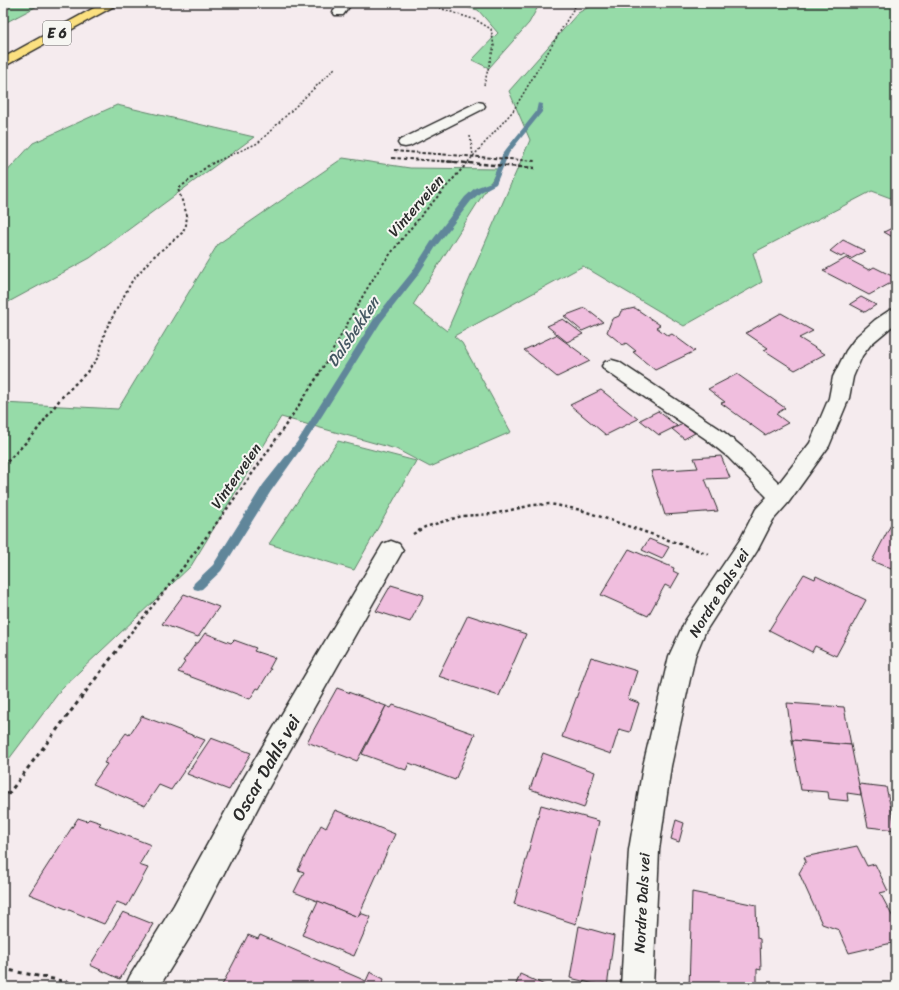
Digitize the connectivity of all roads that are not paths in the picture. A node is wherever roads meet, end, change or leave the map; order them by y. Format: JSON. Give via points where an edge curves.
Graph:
{"nodes":[{"id":1,"x":112,"y":3,"type":"edge"},
{"id":2,"x":3,"y":63,"type":"edge"},
{"id":3,"x":478,"y":106,"type":"road end"},
{"id":4,"x":405,"y":143,"type":"dead end"},
{"id":5,"x":896,"y":314,"type":"edge"},
{"id":6,"x":612,"y":366,"type":"dead end"},
{"id":7,"x":780,"y":497,"type":"junction"},
{"id":8,"x":391,"y":550,"type":"road end"},
{"id":9,"x":141,"y":987,"type":"edge"},
{"id":10,"x":637,"y":987,"type":"edge"}],
"edges":[{"from":1,"to":2,"type":"highway","number":"E 6"},
{"from":3,"to":4,"type":"street"},
{"from":5,"to":7,"type":"street","name":"Nordre Dals vei","via":[[864,340],[854,355],[819,446]]},
{"from":6,"to":7,"type":"street","via":[[736,452]]},
{"from":7,"to":10,"type":"street","name":"Nordre Dals vei","via":[[764,515],[749,545],[694,628],[682,656],[657,766],[644,850]]},
{"from":8,"to":9,"type":"street","name":"Oscar Dahls vei","via":[[255,785],[185,916]]}]}
